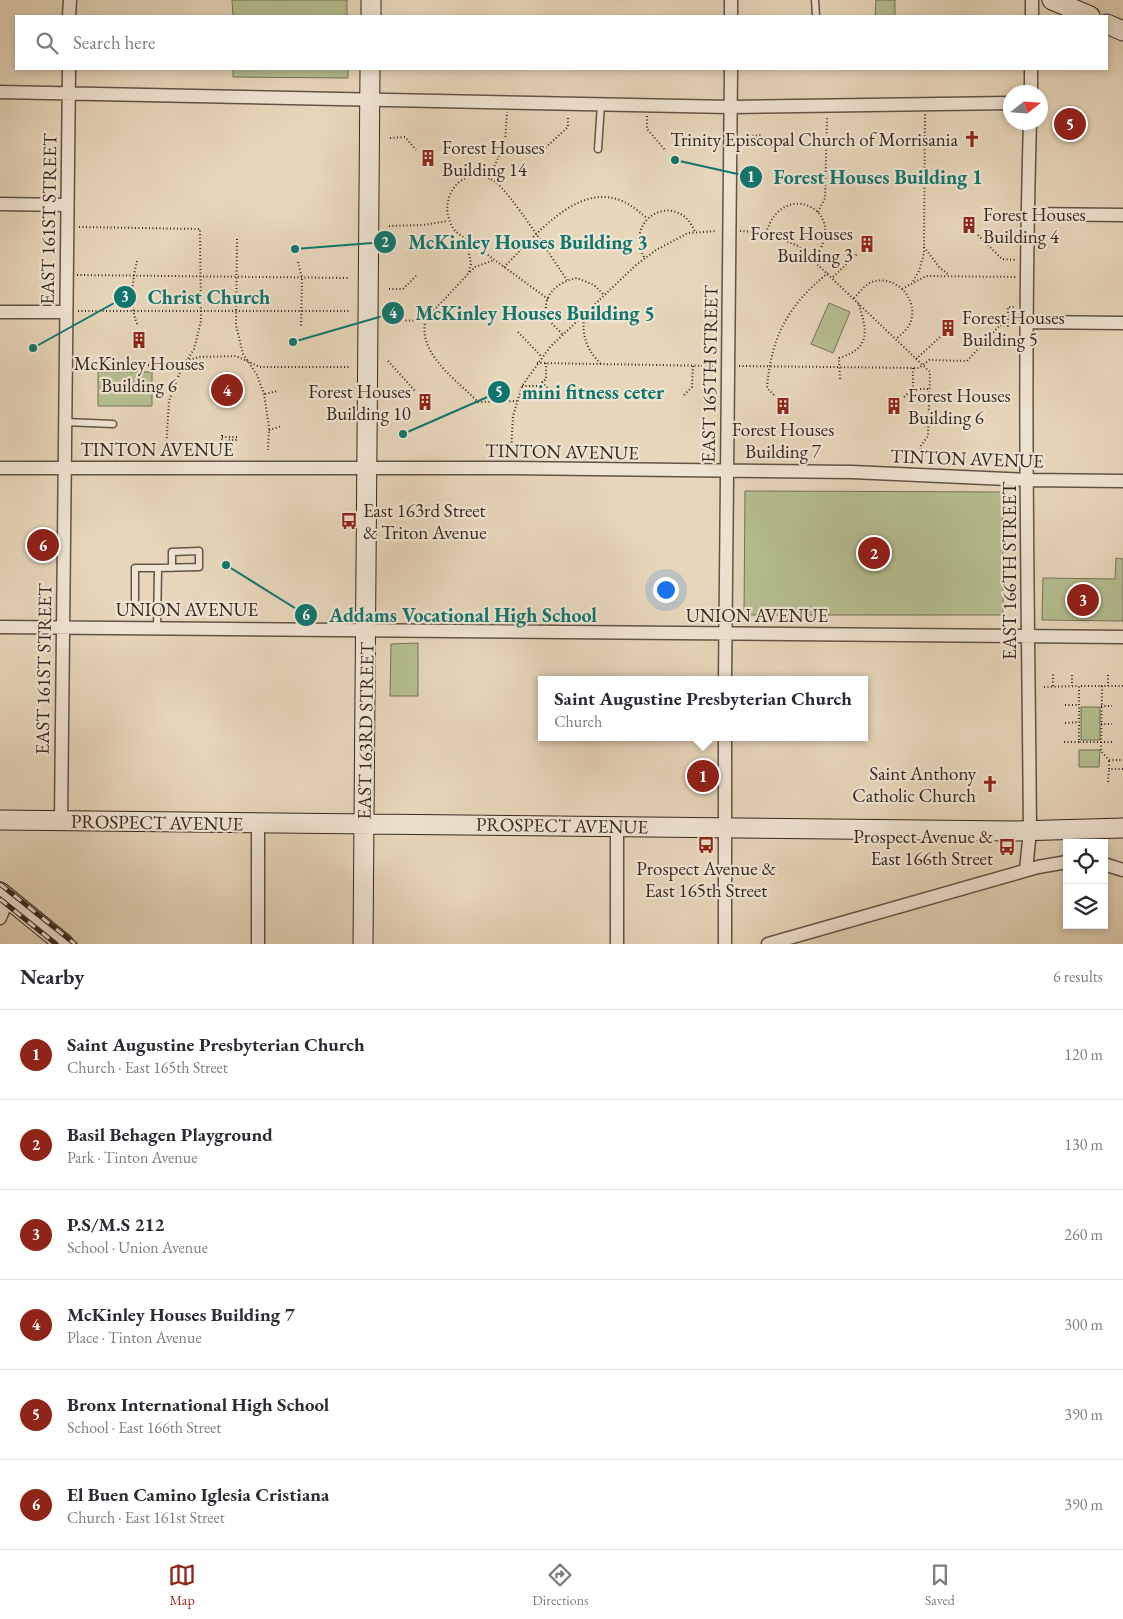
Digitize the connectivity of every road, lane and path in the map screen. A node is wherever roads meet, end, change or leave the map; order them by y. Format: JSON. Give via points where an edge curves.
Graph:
{"nodes":[{"id":1,"x":70,"y":0,"type":"edge"},
{"id":2,"x":371,"y":0,"type":"edge"},
{"id":3,"x":731,"y":0,"type":"edge"},
{"id":4,"x":815,"y":0,"type":"edge"},
{"id":5,"x":1032,"y":0,"type":"edge"},
{"id":6,"x":1063,"y":2,"type":"edge"},
{"id":7,"x":70,"y":15,"type":"edge"},
{"id":8,"x":371,"y":15,"type":"edge"},
{"id":9,"x":731,"y":15,"type":"edge"},
{"id":10,"x":816,"y":15,"type":"edge"},
{"id":11,"x":1032,"y":15,"type":"edge"},
{"id":12,"x":1088,"y":15,"type":"edge"},
{"id":13,"x":1108,"y":24,"type":"edge"},
{"id":14,"x":1123,"y":31,"type":"edge"},
{"id":15,"x":69,"y":70,"type":"edge"},
{"id":16,"x":370,"y":70,"type":"edge"},
{"id":17,"x":731,"y":70,"type":"edge"},
{"id":18,"x":1031,"y":70,"type":"edge"},
{"id":19,"x":1031,"y":85,"type":"edge"},
{"id":20,"x":0,"y":92,"type":"edge"},
{"id":21,"x":69,"y":94,"type":"junction"},
{"id":22,"x":370,"y":100,"type":"junction"},
{"id":23,"x":507,"y":102,"type":"junction"},
{"id":24,"x":1003,"y":103,"type":"edge"},
{"id":25,"x":568,"y":104,"type":"junction"},
{"id":26,"x":601,"y":104,"type":"junction"},
{"id":27,"x":925,"y":104,"type":"junction"},
{"id":28,"x":647,"y":105,"type":"junction"},
{"id":29,"x":827,"y":106,"type":"junction"},
{"id":30,"x":730,"y":107,"type":"junction"},
{"id":31,"x":1030,"y":130,"type":"edge"},
{"id":32,"x":390,"y":138,"type":"dead end"},
{"id":33,"x":730,"y":139,"type":"junction"},
{"id":34,"x":598,"y":149,"type":"dead end"},
{"id":35,"x":416,"y":150,"type":"dead end"},
{"id":36,"x":543,"y":150,"type":"dead end"},
{"id":37,"x":666,"y":151,"type":"dead end"},
{"id":38,"x":776,"y":151,"type":"dead end"},
{"id":39,"x":489,"y":179,"type":"junction"},
{"id":40,"x":0,"y":204,"type":"edge"},
{"id":41,"x":67,"y":205,"type":"junction"},
{"id":42,"x":818,"y":212,"type":"junction"},
{"id":43,"x":1027,"y":214,"type":"junction"},
{"id":44,"x":1123,"y":215,"type":"edge"},
{"id":45,"x":648,"y":218,"type":"junction"},
{"id":46,"x":448,"y":221,"type":"junction"},
{"id":47,"x":390,"y":226,"type":"dead end"},
{"id":48,"x":67,"y":227,"type":"junction"},
{"id":49,"x":695,"y":232,"type":"dead end"},
{"id":50,"x":766,"y":233,"type":"dead end"},
{"id":51,"x":978,"y":235,"type":"dead end"},
{"id":52,"x":536,"y":236,"type":"junction"},
{"id":53,"x":237,"y":239,"type":"dead end"},
{"id":54,"x":466,"y":240,"type":"junction"},
{"id":55,"x":924,"y":247,"type":"junction"},
{"id":56,"x":858,"y":254,"type":"dead end"},
{"id":57,"x":645,"y":258,"type":"dead end"},
{"id":58,"x":814,"y":259,"type":"dead end"},
{"id":59,"x":494,"y":260,"type":"junction"},
{"id":60,"x":137,"y":261,"type":"dead end"},
{"id":61,"x":1027,"y":261,"type":"junction"},
{"id":62,"x":298,"y":262,"type":"dead end"},
{"id":63,"x":504,"y":267,"type":"junction"},
{"id":64,"x":828,"y":273,"type":"dead end"},
{"id":65,"x":468,"y":274,"type":"junction"},
{"id":66,"x":66,"y":275,"type":"junction"},
{"id":67,"x":417,"y":275,"type":"dead end"},
{"id":68,"x":949,"y":275,"type":"junction"},
{"id":69,"x":134,"y":276,"type":"junction"},
{"id":70,"x":200,"y":277,"type":"junction"},
{"id":71,"x":237,"y":277,"type":"junction"},
{"id":72,"x":833,"y":277,"type":"dead end"},
{"id":73,"x":1027,"y":277,"type":"junction"},
{"id":74,"x":302,"y":278,"type":"junction"},
{"id":75,"x":350,"y":278,"type":"dead end"},
{"id":76,"x":567,"y":280,"type":"junction"},
{"id":77,"x":913,"y":281,"type":"junction"},
{"id":78,"x":389,"y":289,"type":"dead end"},
{"id":79,"x":902,"y":289,"type":"junction"},
{"id":80,"x":604,"y":295,"type":"dead end"},
{"id":81,"x":854,"y":298,"type":"dead end"},
{"id":82,"x":548,"y":299,"type":"junction"},
{"id":83,"x":858,"y":302,"type":"dead end"},
{"id":84,"x":1027,"y":308,"type":"junction"},
{"id":85,"x":133,"y":310,"type":"junction"},
{"id":86,"x":200,"y":310,"type":"junction"},
{"id":87,"x":236,"y":311,"type":"junction"},
{"id":88,"x":302,"y":311,"type":"junction"},
{"id":89,"x":0,"y":312,"type":"edge"},
{"id":90,"x":66,"y":312,"type":"junction"},
{"id":91,"x":349,"y":312,"type":"dead end"},
{"id":92,"x":584,"y":315,"type":"dead end"},
{"id":93,"x":388,"y":320,"type":"dead end"},
{"id":94,"x":426,"y":321,"type":"junction"},
{"id":95,"x":1027,"y":322,"type":"junction"},
{"id":96,"x":1123,"y":322,"type":"edge"},
{"id":97,"x":138,"y":326,"type":"dead end"},
{"id":98,"x":301,"y":328,"type":"dead end"},
{"id":99,"x":518,"y":332,"type":"dead end"},
{"id":100,"x":563,"y":335,"type":"dead end"},
{"id":101,"x":940,"y":338,"type":"dead end"},
{"id":102,"x":896,"y":339,"type":"dead end"},
{"id":103,"x":542,"y":357,"type":"dead end"},
{"id":104,"x":916,"y":359,"type":"dead end"},
{"id":105,"x":188,"y":360,"type":"junction"},
{"id":106,"x":388,"y":361,"type":"dead end"},
{"id":107,"x":248,"y":362,"type":"junction"},
{"id":108,"x":536,"y":363,"type":"dead end"},
{"id":109,"x":546,"y":363,"type":"junction"},
{"id":110,"x":602,"y":364,"type":"junction"},
{"id":111,"x":693,"y":365,"type":"junction"},
{"id":112,"x":66,"y":366,"type":"junction"},
{"id":113,"x":728,"y":366,"type":"junction"},
{"id":114,"x":768,"y":366,"type":"junction"},
{"id":115,"x":349,"y":367,"type":"dead end"},
{"id":116,"x":840,"y":367,"type":"junction"},
{"id":117,"x":913,"y":368,"type":"junction"},
{"id":118,"x":840,"y":380,"type":"dead end"},
{"id":119,"x":542,"y":382,"type":"junction"},
{"id":120,"x":522,"y":386,"type":"dead end"},
{"id":121,"x":913,"y":389,"type":"junction"},
{"id":122,"x":929,"y":389,"type":"dead end"},
{"id":123,"x":277,"y":391,"type":"dead end"},
{"id":124,"x":416,"y":392,"type":"dead end"},
{"id":125,"x":264,"y":394,"type":"junction"},
{"id":126,"x":553,"y":394,"type":"dead end"},
{"id":127,"x":684,"y":395,"type":"dead end"},
{"id":128,"x":774,"y":395,"type":"dead end"},
{"id":129,"x":904,"y":397,"type":"dead end"},
{"id":130,"x":517,"y":401,"type":"dead end"},
{"id":131,"x":65,"y":422,"type":"junction"},
{"id":132,"x":112,"y":424,"type":"dead end"},
{"id":133,"x":282,"y":426,"type":"dead end"},
{"id":134,"x":269,"y":430,"type":"junction"},
{"id":135,"x":166,"y":450,"type":"dead end"},
{"id":136,"x":221,"y":450,"type":"dead end"},
{"id":137,"x":227,"y":450,"type":"dead end"},
{"id":138,"x":268,"y":450,"type":"dead end"},
{"id":139,"x":367,"y":467,"type":"junction"},
{"id":140,"x":0,"y":468,"type":"edge"},
{"id":141,"x":64,"y":468,"type":"junction"},
{"id":142,"x":727,"y":471,"type":"junction"},
{"id":143,"x":1027,"y":480,"type":"junction"},
{"id":144,"x":1123,"y":481,"type":"edge"},
{"id":145,"x":158,"y":568,"type":"junction"},
{"id":146,"x":172,"y":568,"type":"junction"},
{"id":147,"x":135,"y":609,"type":"dead end"},
{"id":148,"x":0,"y":627,"type":"edge"},
{"id":149,"x":63,"y":627,"type":"junction"},
{"id":150,"x":157,"y":628,"type":"junction"},
{"id":151,"x":366,"y":630,"type":"junction"},
{"id":152,"x":726,"y":633,"type":"junction"},
{"id":153,"x":1028,"y":635,"type":"junction"},
{"id":154,"x":1123,"y":636,"type":"edge"},
{"id":155,"x":1053,"y":674,"type":"dead end"},
{"id":156,"x":1072,"y":674,"type":"dead end"},
{"id":157,"x":1108,"y":675,"type":"dead end"},
{"id":158,"x":725,"y":676,"type":"edge"},
{"id":159,"x":1053,"y":686,"type":"junction"},
{"id":160,"x":1072,"y":686,"type":"junction"},
{"id":161,"x":1079,"y":686,"type":"junction"},
{"id":162,"x":1101,"y":686,"type":"junction"},
{"id":163,"x":1108,"y":686,"type":"junction"},
{"id":164,"x":1123,"y":686,"type":"edge"},
{"id":165,"x":1044,"y":687,"type":"dead end"},
{"id":166,"x":1064,"y":705,"type":"dead end"},
{"id":167,"x":1079,"y":705,"type":"junction"},
{"id":168,"x":1102,"y":706,"type":"junction"},
{"id":169,"x":1112,"y":706,"type":"dead end"},
{"id":170,"x":1079,"y":722,"type":"junction"},
{"id":171,"x":1064,"y":723,"type":"dead end"},
{"id":172,"x":1101,"y":724,"type":"junction"},
{"id":173,"x":1112,"y":724,"type":"dead end"},
{"id":174,"x":725,"y":741,"type":"edge"},
{"id":175,"x":1064,"y":742,"type":"dead end"},
{"id":176,"x":1079,"y":742,"type":"junction"},
{"id":177,"x":1101,"y":742,"type":"junction"},
{"id":178,"x":1112,"y":742,"type":"dead end"},
{"id":179,"x":1109,"y":760,"type":"junction"},
{"id":180,"x":1123,"y":760,"type":"edge"},
{"id":181,"x":1108,"y":769,"type":"junction"},
{"id":182,"x":1123,"y":769,"type":"edge"},
{"id":183,"x":1108,"y":782,"type":"dead end"},
{"id":184,"x":0,"y":820,"type":"edge"},
{"id":185,"x":60,"y":820,"type":"junction"},
{"id":186,"x":258,"y":823,"type":"junction"},
{"id":187,"x":364,"y":823,"type":"junction"},
{"id":188,"x":617,"y":826,"type":"junction"},
{"id":189,"x":724,"y":827,"type":"junction"},
{"id":190,"x":1123,"y":828,"type":"edge"},
{"id":191,"x":1030,"y":831,"type":"junction"},
{"id":192,"x":1063,"y":863,"type":"edge"},
{"id":193,"x":1108,"y":865,"type":"edge"},
{"id":194,"x":1026,"y":870,"type":"junction"},
{"id":195,"x":1123,"y":870,"type":"edge"},
{"id":196,"x":0,"y":877,"type":"edge"},
{"id":197,"x":4,"y":895,"type":"edge"},
{"id":198,"x":0,"y":918,"type":"edge"},
{"id":199,"x":39,"y":924,"type":"junction"},
{"id":200,"x":64,"y":944,"type":"edge"},
{"id":201,"x":258,"y":944,"type":"edge"},
{"id":202,"x":363,"y":944,"type":"edge"},
{"id":203,"x":617,"y":944,"type":"edge"},
{"id":204,"x":725,"y":944,"type":"edge"},
{"id":205,"x":768,"y":944,"type":"edge"}],
"edges":[{"from":1,"to":7,"type":"street"},
{"from":2,"to":8,"type":"street"},
{"from":3,"to":9,"type":"street"},
{"from":4,"to":10,"type":"lane"},
{"from":5,"to":11,"type":"street"},
{"from":6,"to":12,"type":"street"},
{"from":13,"to":14,"type":"street"},
{"from":15,"to":21,"type":"street","name":"EAST 161ST STREET"},
{"from":16,"to":22,"type":"street","name":"EAST 163RD STREET"},
{"from":17,"to":30,"type":"street","name":"EAST 165TH STREET"},
{"from":18,"to":19,"type":"street"},
{"from":20,"to":21,"type":"street"},
{"from":21,"to":22,"type":"street"},
{"from":21,"to":41,"type":"street","name":"EAST 161ST STREET"},
{"from":22,"to":23,"type":"street"},
{"from":22,"to":139,"type":"street","name":"EAST 163RD STREET"},
{"from":23,"to":25,"type":"street"},
{"from":23,"to":39,"type":"path","via":[[504,142]]},
{"from":24,"to":27,"type":"street"},
{"from":25,"to":26,"type":"street"},
{"from":25,"to":36,"type":"path","via":[[568,127]]},
{"from":26,"to":28,"type":"street"},
{"from":26,"to":34,"type":"lane"},
{"from":27,"to":29,"type":"street"},
{"from":27,"to":55,"type":"path"},
{"from":28,"to":30,"type":"street"},
{"from":28,"to":37,"type":"path","via":[[647,129]]},
{"from":29,"to":30,"type":"street"},
{"from":29,"to":42,"type":"path","via":[[825,198]]},
{"from":30,"to":33,"type":"street","name":"EAST 165TH STREET"},
{"from":31,"to":43,"type":"street","name":"EAST 166TH STREET"},
{"from":32,"to":35,"type":"path","via":[[405,137]]},
{"from":33,"to":38,"type":"path","via":[[761,135]]},
{"from":33,"to":113,"type":"street","name":"EAST 165TH STREET"},
{"from":39,"to":46,"type":"path","via":[[463,180],[454,187],[448,196]]},
{"from":39,"to":52,"type":"path","via":[[501,186]]},
{"from":40,"to":41,"type":"street"},
{"from":41,"to":48,"type":"street","name":"EAST 161ST STREET"},
{"from":42,"to":50,"type":"path","via":[[796,202],[785,206],[774,215]]},
{"from":42,"to":58,"type":"path","via":[[824,221],[826,235]]},
{"from":43,"to":44,"type":"street"},
{"from":43,"to":61,"type":"street","name":"EAST 166TH STREET"},
{"from":45,"to":49,"type":"path","via":[[660,211],[673,211],[691,222]]},
{"from":45,"to":52,"type":"path","via":[[620,200],[594,198],[563,210]]},
{"from":45,"to":57,"type":"path","via":[[640,230],[638,242]]},
{"from":46,"to":47,"type":"path"},
{"from":46,"to":54,"type":"path"},
{"from":48,"to":66,"type":"street","name":"EAST 161ST STREET"},
{"from":48,"to":70,"type":"path","via":[[200,229]]},
{"from":51,"to":61,"type":"path","via":[[1002,259]]},
{"from":52,"to":63,"type":"path"},
{"from":52,"to":76,"type":"path"},
{"from":53,"to":71,"type":"path"},
{"from":54,"to":59,"type":"path"},
{"from":54,"to":65,"type":"path","via":[[471,264]]},
{"from":55,"to":68,"type":"path"},
{"from":55,"to":77,"type":"path","via":[[922,263]]},
{"from":56,"to":72,"type":"path"},
{"from":59,"to":63,"type":"path"},
{"from":59,"to":65,"type":"path","via":[[475,267]]},
{"from":60,"to":69,"type":"path"},
{"from":61,"to":73,"type":"street","name":"EAST 166TH STREET"},
{"from":62,"to":74,"type":"path"},
{"from":63,"to":82,"type":"path"},
{"from":64,"to":114,"type":"path","via":[[804,293],[790,311]]},
{"from":65,"to":94,"type":"path"},
{"from":66,"to":69,"type":"path"},
{"from":66,"to":90,"type":"street","name":"EAST 161ST STREET"},
{"from":67,"to":78,"type":"path","via":[[403,289]]},
{"from":68,"to":73,"type":"path"},
{"from":68,"to":77,"type":"path","via":[[926,276]]},
{"from":69,"to":70,"type":"path"},
{"from":69,"to":85,"type":"path"},
{"from":70,"to":71,"type":"path"},
{"from":70,"to":86,"type":"path"},
{"from":71,"to":74,"type":"path"},
{"from":71,"to":87,"type":"path"},
{"from":73,"to":84,"type":"street","name":"EAST 166TH STREET"},
{"from":74,"to":75,"type":"path"},
{"from":74,"to":88,"type":"path"},
{"from":76,"to":80,"type":"path","via":[[585,280]]},
{"from":76,"to":82,"type":"path","via":[[556,285]]},
{"from":77,"to":79,"type":"path"},
{"from":79,"to":81,"type":"path","via":[[887,281],[874,282]]},
{"from":79,"to":102,"type":"path","via":[[909,298],[912,317]]},
{"from":82,"to":100,"type":"path","via":[[547,317]]},
{"from":83,"to":116,"type":"path","via":[[865,330],[864,341],[851,355],[839,358]]},
{"from":84,"to":95,"type":"street","name":"EAST 166TH STREET"},
{"from":84,"to":117,"type":"path","via":[[1008,307],[1008,326],[1000,325],[967,361],[929,360],[919,368]]},
{"from":85,"to":86,"type":"path"},
{"from":85,"to":90,"type":"path"},
{"from":85,"to":97,"type":"path"},
{"from":86,"to":87,"type":"path"},
{"from":86,"to":105,"type":"path","via":[[198,336]]},
{"from":87,"to":88,"type":"path"},
{"from":87,"to":107,"type":"path","via":[[236,325]]},
{"from":88,"to":91,"type":"path"},
{"from":88,"to":98,"type":"path"},
{"from":89,"to":90,"type":"street"},
{"from":90,"to":112,"type":"street","name":"EAST 161ST STREET"},
{"from":92,"to":110,"type":"path","via":[[585,344]]},
{"from":93,"to":94,"type":"path"},
{"from":94,"to":130,"type":"path","via":[[425,338],[430,351],[478,402]]},
{"from":95,"to":96,"type":"street"},
{"from":95,"to":143,"type":"street","name":"EAST 166TH STREET"},
{"from":99,"to":103,"type":"path"},
{"from":101,"to":104,"type":"path"},
{"from":105,"to":107,"type":"path","via":[[236,356]]},
{"from":105,"to":112,"type":"path","via":[[169,365]]},
{"from":105,"to":135,"type":"path","via":[[169,400]]},
{"from":106,"to":124,"type":"path"},
{"from":107,"to":115,"type":"path","via":[[260,367]]},
{"from":107,"to":125,"type":"path"},
{"from":108,"to":109,"type":"path"},
{"from":109,"to":110,"type":"path"},
{"from":109,"to":119,"type":"path","via":[[546,379]]},
{"from":110,"to":111,"type":"path"},
{"from":111,"to":113,"type":"path"},
{"from":111,"to":127,"type":"path","via":[[692,387]]},
{"from":112,"to":131,"type":"street","name":"EAST 161ST STREET"},
{"from":113,"to":114,"type":"path"},
{"from":113,"to":142,"type":"street","name":"EAST 165TH STREET"},
{"from":114,"to":116,"type":"path"},
{"from":114,"to":128,"type":"path","via":[[766,388]]},
{"from":116,"to":117,"type":"path"},
{"from":116,"to":118,"type":"path"},
{"from":117,"to":121,"type":"path"},
{"from":119,"to":120,"type":"path","via":[[538,386]]},
{"from":119,"to":126,"type":"path"},
{"from":121,"to":122,"type":"path"},
{"from":121,"to":129,"type":"path"},
{"from":123,"to":125,"type":"path"},
{"from":125,"to":134,"type":"path"},
{"from":131,"to":132,"type":"lane"},
{"from":131,"to":141,"type":"street","name":"EAST 161ST STREET"},
{"from":133,"to":134,"type":"path"},
{"from":134,"to":138,"type":"path"},
{"from":136,"to":137,"type":"path","via":[[222,436],[236,437],[236,440],[227,440]]},
{"from":139,"to":141,"type":"street","name":"TINTON AVENUE"},
{"from":139,"to":142,"type":"street","name":"TINTON AVENUE"},
{"from":139,"to":151,"type":"street","name":"EAST 163RD STREET"},
{"from":140,"to":141,"type":"street","name":"TINTON AVENUE"},
{"from":141,"to":149,"type":"street","name":"EAST 161ST STREET"},
{"from":142,"to":143,"type":"street","name":"TINTON AVENUE","via":[[852,472]]},
{"from":142,"to":152,"type":"street","name":"EAST 165TH STREET"},
{"from":143,"to":144,"type":"street","name":"TINTON AVENUE"},
{"from":143,"to":153,"type":"street","name":"EAST 166TH STREET"},
{"from":145,"to":146,"type":"lane"},
{"from":145,"to":147,"type":"lane","via":[[135,568]]},
{"from":145,"to":150,"type":"lane"},
{"from":146,"to":146,"type":"lane","via":[[199,567],[199,551],[172,552]]},
{"from":148,"to":149,"type":"street","name":"UNION AVENUE"},
{"from":149,"to":150,"type":"street","name":"UNION AVENUE"},
{"from":149,"to":185,"type":"street","name":"EAST 161ST STREET"},
{"from":150,"to":151,"type":"street","name":"UNION AVENUE"},
{"from":151,"to":152,"type":"street","name":"UNION AVENUE"},
{"from":151,"to":187,"type":"street","name":"EAST 163RD STREET"},
{"from":152,"to":153,"type":"street","name":"UNION AVENUE"},
{"from":152,"to":158,"type":"street","name":"EAST 165TH STREET"},
{"from":153,"to":154,"type":"street","name":"UNION AVENUE"},
{"from":153,"to":191,"type":"street","name":"EAST 166TH STREET"},
{"from":155,"to":159,"type":"path"},
{"from":156,"to":160,"type":"path"},
{"from":157,"to":163,"type":"path"},
{"from":159,"to":160,"type":"path"},
{"from":159,"to":165,"type":"path"},
{"from":160,"to":161,"type":"path"},
{"from":161,"to":162,"type":"path"},
{"from":161,"to":167,"type":"path"},
{"from":162,"to":163,"type":"path"},
{"from":162,"to":168,"type":"path"},
{"from":163,"to":164,"type":"path"},
{"from":166,"to":167,"type":"path"},
{"from":167,"to":170,"type":"path"},
{"from":168,"to":169,"type":"path"},
{"from":168,"to":172,"type":"path"},
{"from":170,"to":171,"type":"path"},
{"from":170,"to":176,"type":"path"},
{"from":172,"to":173,"type":"path"},
{"from":172,"to":177,"type":"path"},
{"from":174,"to":189,"type":"street"},
{"from":175,"to":176,"type":"path"},
{"from":176,"to":177,"type":"path"},
{"from":177,"to":178,"type":"path"},
{"from":177,"to":179,"type":"path","via":[[1101,751]]},
{"from":179,"to":180,"type":"path"},
{"from":179,"to":181,"type":"path"},
{"from":181,"to":182,"type":"path"},
{"from":181,"to":183,"type":"path"},
{"from":184,"to":185,"type":"street","name":"PROSPECT AVENUE"},
{"from":185,"to":186,"type":"street","name":"PROSPECT AVENUE"},
{"from":186,"to":187,"type":"street","name":"PROSPECT AVENUE"},
{"from":186,"to":201,"type":"street"},
{"from":187,"to":188,"type":"street","name":"PROSPECT AVENUE"},
{"from":187,"to":202,"type":"street","name":"EAST 163RD STREET"},
{"from":188,"to":189,"type":"street","name":"PROSPECT AVENUE"},
{"from":188,"to":203,"type":"street"},
{"from":189,"to":191,"type":"street","name":"PROSPECT AVENUE"},
{"from":189,"to":204,"type":"street"},
{"from":190,"to":191,"type":"street","name":"PROSPECT AVENUE"},
{"from":191,"to":194,"type":"street","name":"EAST 166TH STREET"},
{"from":192,"to":194,"type":"street"},
{"from":193,"to":195,"type":"street"},
{"from":194,"to":205,"type":"street"},
{"from":196,"to":199,"type":"street"},
{"from":197,"to":198,"type":"street"},
{"from":197,"to":199,"type":"street"},
{"from":199,"to":200,"type":"street"}]}
